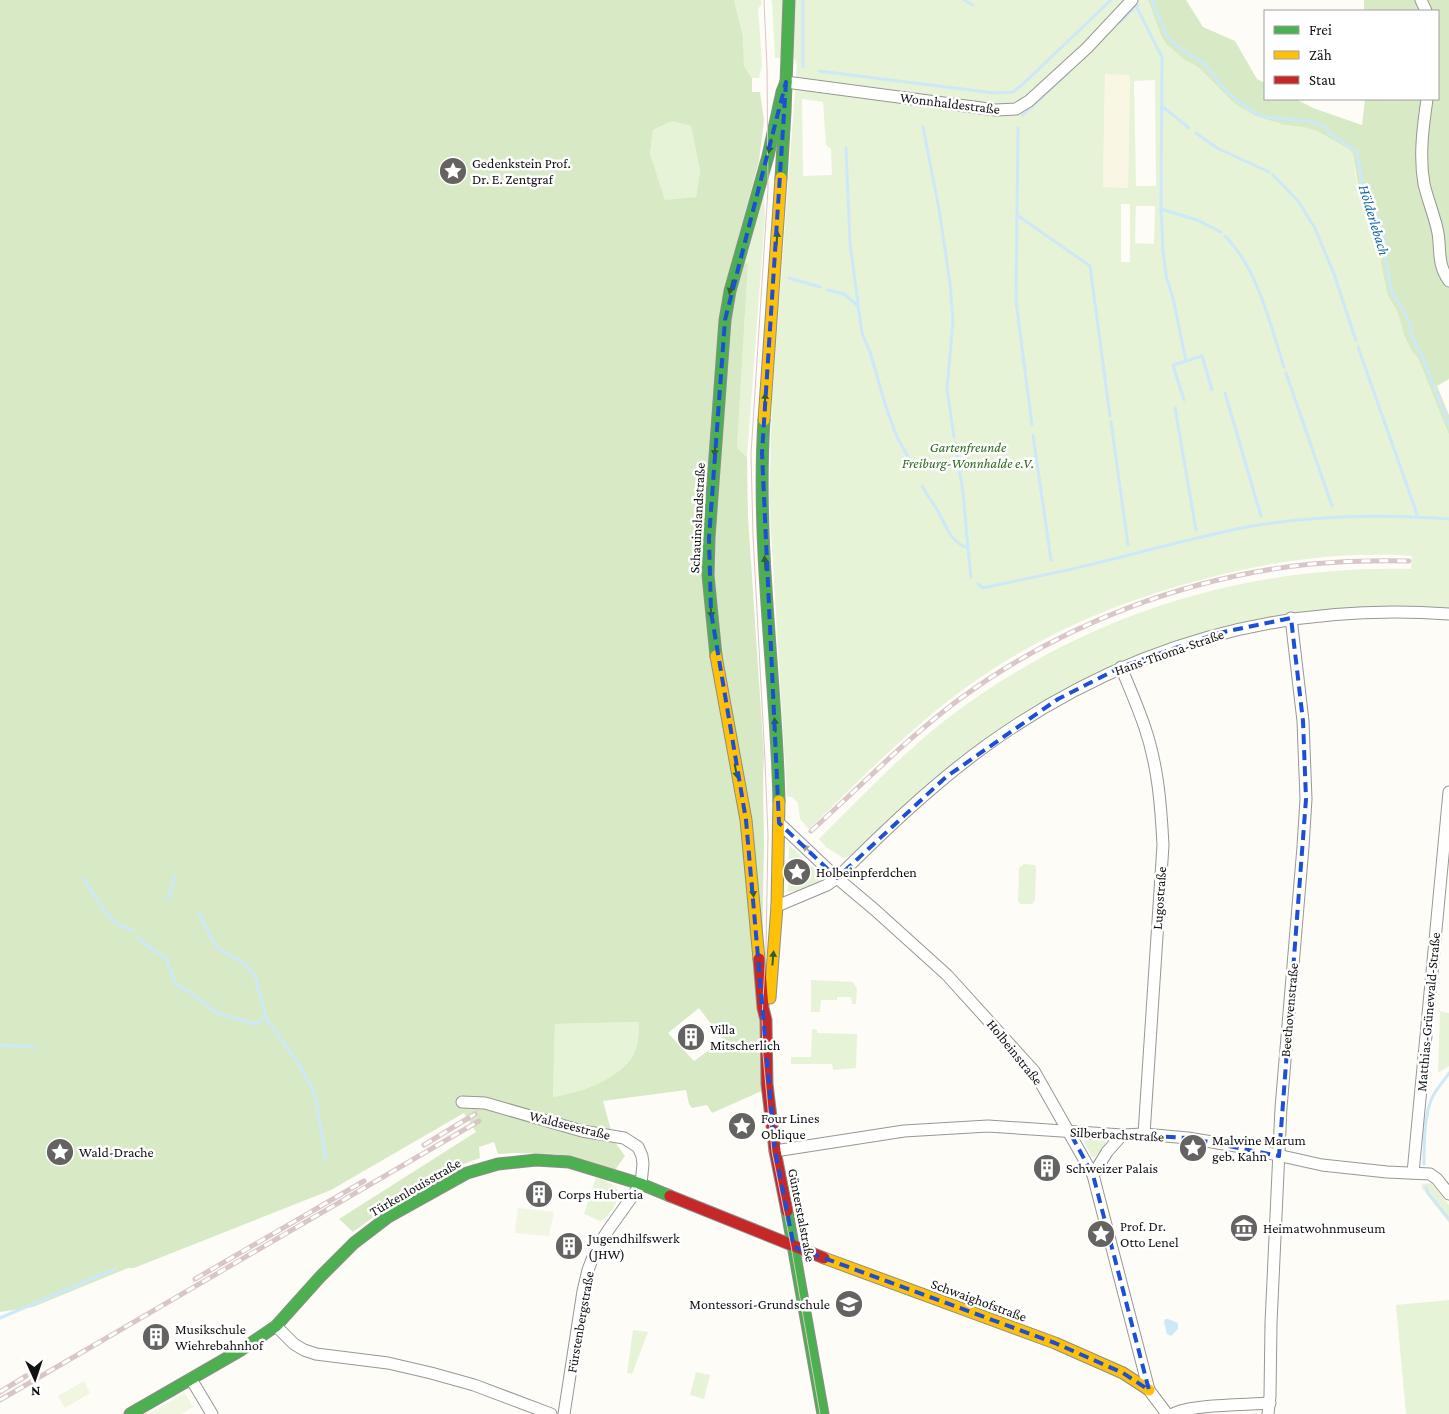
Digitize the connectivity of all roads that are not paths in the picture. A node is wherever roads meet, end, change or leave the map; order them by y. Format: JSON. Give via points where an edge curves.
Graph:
{"nodes":[{"id":1,"x":789,"y":0,"type":"edge"},
{"id":2,"x":1132,"y":0,"type":"edge"},
{"id":3,"x":786,"y":82,"type":"junction"},
{"id":4,"x":1427,"y":100,"type":"edge"},
{"id":5,"x":758,"y":191,"type":"junction"},
{"id":6,"x":780,"y":204,"type":"junction"},
{"id":7,"x":1449,"y":281,"type":"edge"},
{"id":8,"x":1449,"y":614,"type":"edge"},
{"id":9,"x":1291,"y":618,"type":"junction"},
{"id":10,"x":1121,"y":667,"type":"junction"},
{"id":11,"x":1449,"y":792,"type":"edge"},
{"id":12,"x":779,"y":823,"type":"junction"},
{"id":13,"x":836,"y":878,"type":"junction"},
{"id":14,"x":777,"y":906,"type":"junction"},
{"id":15,"x":759,"y":960,"type":"joint"},
{"id":16,"x":766,"y":1020,"type":"junction"},
{"id":17,"x":462,"y":1102,"type":"dead end"},
{"id":18,"x":1069,"y":1131,"type":"junction"},
{"id":19,"x":1122,"y":1134,"type":"junction"},
{"id":20,"x":1144,"y":1134,"type":"junction"},
{"id":21,"x":775,"y":1151,"type":"junction"},
{"id":22,"x":1279,"y":1156,"type":"junction"},
{"id":23,"x":1421,"y":1174,"type":"junction"},
{"id":24,"x":1093,"y":1175,"type":"junction"},
{"id":25,"x":641,"y":1184,"type":"junction"},
{"id":26,"x":1449,"y":1194,"type":"edge"},
{"id":27,"x":794,"y":1247,"type":"junction"},
{"id":28,"x":276,"y":1326,"type":"junction"},
{"id":29,"x":192,"y":1379,"type":"junction"},
{"id":30,"x":1148,"y":1390,"type":"junction"},
{"id":31,"x":1269,"y":1409,"type":"edge"},
{"id":32,"x":130,"y":1414,"type":"edge"},
{"id":33,"x":212,"y":1414,"type":"edge"},
{"id":34,"x":551,"y":1414,"type":"edge"},
{"id":35,"x":564,"y":1414,"type":"edge"},
{"id":36,"x":823,"y":1414,"type":"edge"},
{"id":37,"x":1168,"y":1414,"type":"edge"},
{"id":38,"x":1173,"y":1414,"type":"edge"}],
"edges":[{"from":1,"to":3,"type":"main road","name":"Schauinslandstraße"},
{"from":2,"to":3,"type":"street","name":"Wonnhaldestraße","via":[[1087,48],[1029,102],[1016,109],[996,110]]},
{"from":3,"to":5,"type":"main road","name":"Schauinslandstraße","one_way":true},
{"from":3,"to":6,"type":"main road","name":"Schauinslandstraße"},
{"from":4,"to":7,"type":"street","via":[[1422,147],[1424,182],[1438,233],[1439,261]]},
{"from":5,"to":6,"type":"main road","via":[[772,190]]},
{"from":5,"to":15,"type":"main road","name":"Schauinslandstraße","one_way":true,"via":[[725,320],[708,574],[714,645],[746,820]]},
{"from":12,"to":6,"type":"main road","name":"Schauinslandstraße","one_way":true,"via":[[762,453]]},
{"from":8,"to":9,"type":"street","name":"Hans-Thoma-Straße","via":[[1348,612]]},
{"from":9,"to":10,"type":"street","name":"Hans-Thoma-Straße","via":[[1219,633]]},
{"from":9,"to":22,"type":"street","name":"Beethovenstraße","via":[[1302,711],[1306,798]]},
{"from":10,"to":13,"type":"street","name":"Hans-Thoma-Straße","via":[[1058,700],[988,745],[946,777]]},
{"from":10,"to":20,"type":"street","name":"Lugostraße","via":[[1146,728],[1153,756],[1159,785],[1163,845]]},
{"from":11,"to":23,"type":"street","name":"Matthias-Grünewald-Straße"},
{"from":13,"to":12,"type":"street","name":"Holbeinstraße","one_way":true},
{"from":12,"to":14,"type":"main road","name":"Günterstalstraße"},
{"from":13,"to":14,"type":"street"},
{"from":13,"to":18,"type":"street","name":"Holbeinstraße","via":[[876,910],[970,998],[1034,1071]]},
{"from":16,"to":14,"type":"main road","name":"Günterstalstraße","one_way":true},
{"from":15,"to":16,"type":"main road","name":"Günterstalstraße"},
{"from":16,"to":21,"type":"main road","name":"Günterstalstraße","via":[[767,1084]]},
{"from":17,"to":25,"type":"street","name":"Waldseestraße","via":[[485,1102],[582,1131],[632,1141],[642,1156]]},
{"from":18,"to":19,"type":"street","name":"Silberbachstraße"},
{"from":18,"to":21,"type":"street","name":"Silberbachstraße","via":[[988,1126],[904,1131]]},
{"from":18,"to":24,"type":"street","name":"Holbeinstraße"},
{"from":19,"to":20,"type":"street","name":"Silberbachstraße"},
{"from":19,"to":24,"type":"street"},
{"from":20,"to":22,"type":"street","name":"Silberbachstraße","via":[[1188,1138]]},
{"from":21,"to":27,"type":"main road","name":"Günterstalstraße"},
{"from":22,"to":23,"type":"street","name":"Silberbachstraße","via":[[1322,1165]]},
{"from":22,"to":31,"type":"street","name":"Beethovenstraße"},
{"from":23,"to":26,"type":"street","via":[[1437,1179]]},
{"from":24,"to":30,"type":"street","name":"Holbeinstraße"},
{"from":25,"to":27,"type":"main road","name":"Türkenlouisstraße"},
{"from":25,"to":28,"type":"main road","name":"Türkenlouisstraße","via":[[583,1165],[555,1161],[514,1161],[467,1173],[388,1217],[354,1243]]},
{"from":25,"to":35,"type":"street","name":"Fürstenbergstraße","via":[[596,1249],[588,1270]]},
{"from":27,"to":30,"type":"main road","name":"Schwaighofstraße","via":[[1055,1344],[1123,1374]]},
{"from":27,"to":36,"type":"main road","name":"Günterstalstraße"},
{"from":28,"to":29,"type":"main road","name":"Türkenlouisstraße"},
{"from":28,"to":34,"type":"street","via":[[294,1344],[316,1354],[388,1363],[431,1373],[474,1385]]},
{"from":29,"to":32,"type":"main road","name":"Türkenlouisstraße"},
{"from":29,"to":33,"type":"street"},
{"from":30,"to":37,"type":"street","name":"Holbeinstraße"},
{"from":31,"to":38,"type":"street","via":[[1202,1408],[1179,1410]]}]}
